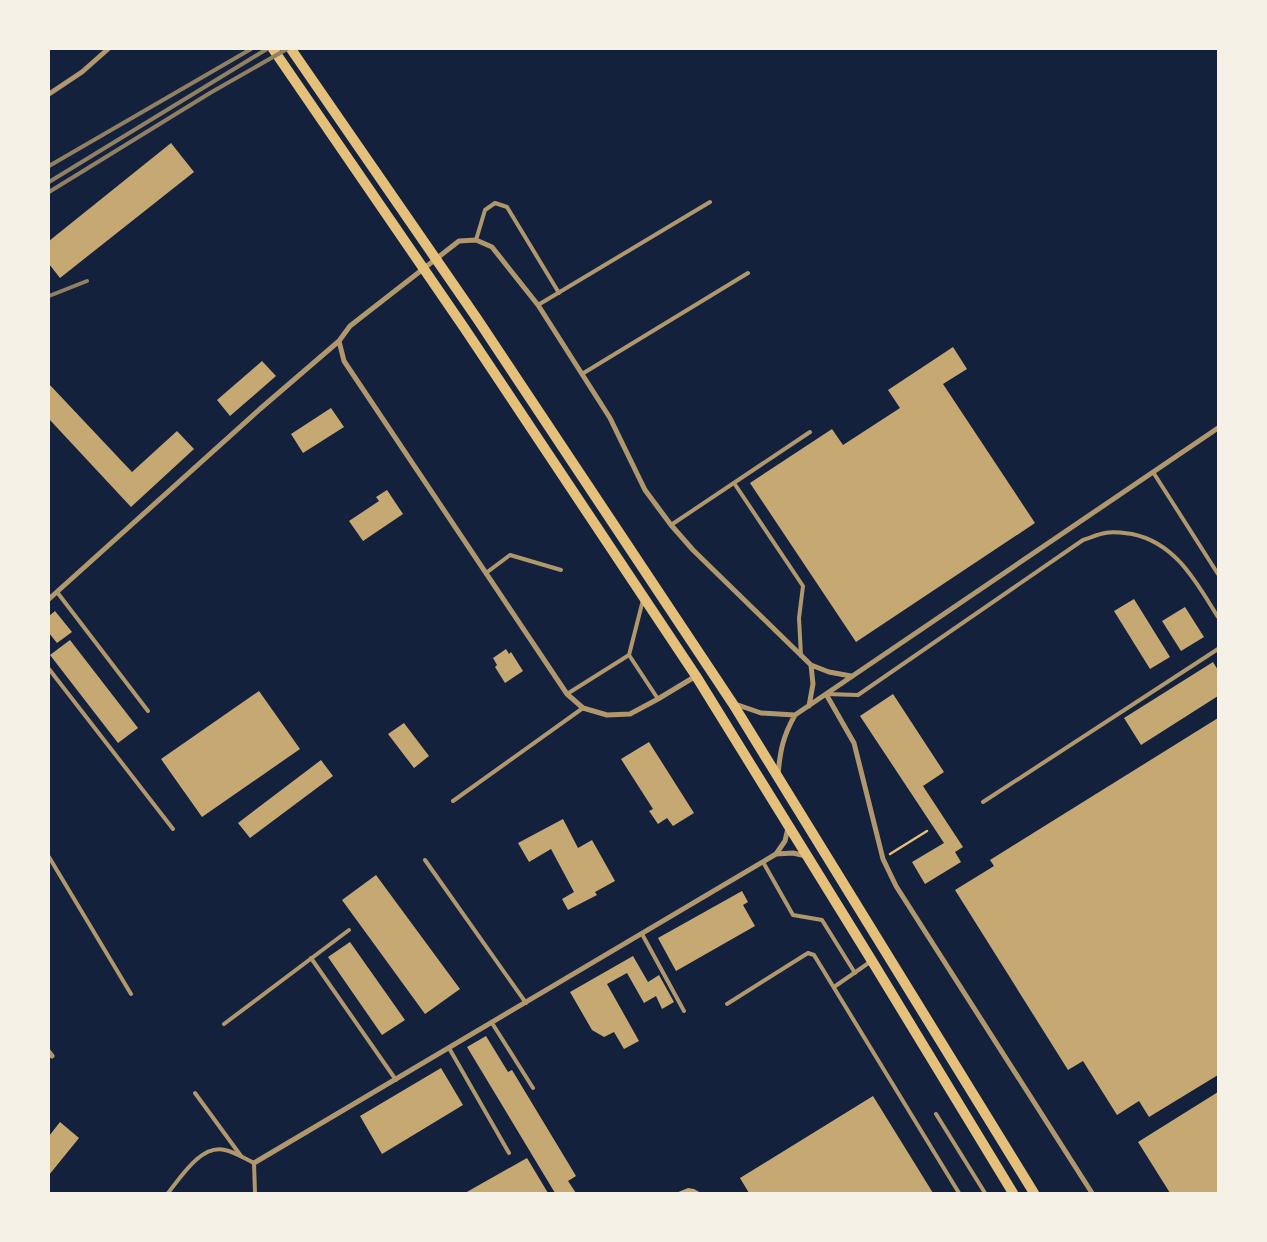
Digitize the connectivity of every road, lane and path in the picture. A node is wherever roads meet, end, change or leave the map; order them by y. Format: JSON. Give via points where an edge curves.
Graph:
{"nodes":[{"id":1,"x":108,"y":49,"type":"edge"},
{"id":2,"x":273,"y":49,"type":"edge"},
{"id":3,"x":291,"y":49,"type":"edge"},
{"id":4,"x":49,"y":94,"type":"edge"},
{"id":5,"x":710,"y":202,"type":"dead end"},
{"id":6,"x":476,"y":240,"type":"junction"},
{"id":7,"x":748,"y":273,"type":"dead end"},
{"id":8,"x":559,"y":293,"type":"junction"},
{"id":9,"x":538,"y":305,"type":"junction"},
{"id":10,"x":339,"y":342,"type":"junction"},
{"id":11,"x":582,"y":374,"type":"junction"},
{"id":12,"x":1218,"y":428,"type":"edge"},
{"id":13,"x":810,"y":432,"type":"dead end"},
{"id":14,"x":1153,"y":472,"type":"junction"},
{"id":15,"x":734,"y":483,"type":"junction"},
{"id":16,"x":671,"y":525,"type":"junction"},
{"id":17,"x":561,"y":570,"type":"dead end"},
{"id":18,"x":486,"y":573,"type":"junction"},
{"id":19,"x":1218,"y":574,"type":"edge"},
{"id":20,"x":57,"y":592,"type":"junction"},
{"id":21,"x":644,"y":598,"type":"junction"},
{"id":22,"x":49,"y":599,"type":"edge"},
{"id":23,"x":1218,"y":617,"type":"edge"},
{"id":24,"x":1218,"y":648,"type":"edge"},
{"id":25,"x":630,"y":655,"type":"junction"},
{"id":26,"x":801,"y":656,"type":"junction"},
{"id":27,"x":811,"y":666,"type":"junction"},
{"id":28,"x":49,"y":669,"type":"edge"},
{"id":29,"x":696,"y":676,"type":"junction"},
{"id":30,"x":851,"y":676,"type":"junction"},
{"id":31,"x":566,"y":694,"type":"junction"},
{"id":32,"x":826,"y":694,"type":"junction"},
{"id":33,"x":658,"y":700,"type":"junction"},
{"id":34,"x":733,"y":704,"type":"junction"},
{"id":35,"x":809,"y":706,"type":"junction"},
{"id":36,"x":584,"y":708,"type":"junction"},
{"id":37,"x":148,"y":711,"type":"dead end"},
{"id":38,"x":795,"y":715,"type":"junction"},
{"id":39,"x":778,"y":776,"type":"junction"},
{"id":40,"x":453,"y":801,"type":"dead end"},
{"id":41,"x":983,"y":802,"type":"dead end"},
{"id":42,"x":788,"y":827,"type":"junction"},
{"id":43,"x":173,"y":829,"type":"dead end"},
{"id":44,"x":927,"y":832,"type":"dead end"},
{"id":45,"x":776,"y":854,"type":"junction"},
{"id":46,"x":806,"y":856,"type":"junction"},
{"id":47,"x":49,"y":857,"type":"edge"},
{"id":48,"x":883,"y":859,"type":"junction"},
{"id":49,"x":425,"y":860,"type":"dead end"},
{"id":50,"x":763,"y":862,"type":"junction"},
{"id":51,"x":349,"y":930,"type":"dead end"},
{"id":52,"x":642,"y":934,"type":"junction"},
{"id":53,"x":311,"y":958,"type":"junction"},
{"id":54,"x":872,"y":961,"type":"junction"},
{"id":55,"x":855,"y":973,"type":"junction"},
{"id":56,"x":834,"y":988,"type":"junction"},
{"id":57,"x":132,"y":994,"type":"dead end"},
{"id":58,"x":526,"y":1003,"type":"junction"},
{"id":59,"x":727,"y":1004,"type":"dead end"},
{"id":60,"x":684,"y":1011,"type":"dead end"},
{"id":61,"x":492,"y":1022,"type":"junction"},
{"id":62,"x":224,"y":1024,"type":"dead end"},
{"id":63,"x":449,"y":1048,"type":"junction"},
{"id":64,"x":396,"y":1080,"type":"junction"},
{"id":65,"x":533,"y":1088,"type":"dead end"},
{"id":66,"x":195,"y":1093,"type":"dead end"},
{"id":67,"x":936,"y":1114,"type":"dead end"},
{"id":68,"x":509,"y":1153,"type":"dead end"},
{"id":69,"x":242,"y":1158,"type":"junction"},
{"id":70,"x":254,"y":1163,"type":"junction"},
{"id":71,"x":168,"y":1193,"type":"edge"},
{"id":72,"x":255,"y":1193,"type":"edge"},
{"id":73,"x":959,"y":1193,"type":"edge"},
{"id":74,"x":985,"y":1193,"type":"edge"},
{"id":75,"x":1013,"y":1193,"type":"edge"},
{"id":76,"x":1034,"y":1193,"type":"edge"},
{"id":77,"x":1092,"y":1193,"type":"edge"}],
"edges":[{"from":1,"to":4,"type":"street","via":[[82,72]]},
{"from":2,"to":21,"type":"main road"},
{"from":3,"to":34,"type":"main road","via":[[478,320]]},
{"from":5,"to":8,"type":"lane"},
{"from":6,"to":8,"type":"lane","via":[[484,210],[495,203],[507,207]]},
{"from":6,"to":9,"type":"street","via":[[492,247]]},
{"from":6,"to":10,"type":"street","via":[[459,240],[350,326]]},
{"from":7,"to":11,"type":"lane"},
{"from":8,"to":9,"type":"lane"},
{"from":9,"to":11,"type":"street"},
{"from":10,"to":18,"type":"street","via":[[344,362]]},
{"from":10,"to":20,"type":"street"},
{"from":11,"to":16,"type":"street","via":[[610,418],[645,490]]},
{"from":12,"to":14,"type":"street"},
{"from":13,"to":15,"type":"lane"},
{"from":14,"to":19,"type":"lane"},
{"from":14,"to":30,"type":"street"},
{"from":15,"to":16,"type":"lane"},
{"from":15,"to":26,"type":"lane","via":[[803,586],[799,618]]},
{"from":16,"to":26,"type":"street"},
{"from":17,"to":18,"type":"lane","via":[[510,555]]},
{"from":18,"to":31,"type":"street"},
{"from":20,"to":22,"type":"street"},
{"from":20,"to":37,"type":"lane"},
{"from":21,"to":25,"type":"lane"},
{"from":21,"to":29,"type":"main road"},
{"from":23,"to":32,"type":"lane","via":[[1190,572],[1160,545],[1142,536],[1106,533],[1083,540],[858,695]]},
{"from":24,"to":41,"type":"lane"},
{"from":25,"to":31,"type":"lane"},
{"from":25,"to":33,"type":"lane"},
{"from":26,"to":27,"type":"street"},
{"from":27,"to":30,"type":"street"},
{"from":27,"to":35,"type":"street","via":[[813,684]]},
{"from":28,"to":43,"type":"lane"},
{"from":29,"to":33,"type":"street"},
{"from":29,"to":42,"type":"main road"},
{"from":30,"to":32,"type":"street"},
{"from":31,"to":36,"type":"street"},
{"from":32,"to":35,"type":"street"},
{"from":32,"to":48,"type":"street","via":[[854,743]]},
{"from":33,"to":36,"type":"street","via":[[630,714],[607,715]]},
{"from":34,"to":38,"type":"street","via":[[761,712]]},
{"from":34,"to":39,"type":"main road"},
{"from":35,"to":38,"type":"street"},
{"from":36,"to":40,"type":"lane"},
{"from":38,"to":39,"type":"street","via":[[780,750]]},
{"from":39,"to":76,"type":"main road"},
{"from":42,"to":45,"type":"street","via":[[785,841]]},
{"from":42,"to":46,"type":"main road"},
{"from":44,"to":48,"type":"path"},
{"from":45,"to":46,"type":"street"},
{"from":45,"to":50,"type":"street"},
{"from":46,"to":54,"type":"main road"},
{"from":47,"to":57,"type":"lane"},
{"from":48,"to":77,"type":"street","via":[[896,886]]},
{"from":49,"to":58,"type":"lane"},
{"from":50,"to":52,"type":"street"},
{"from":50,"to":55,"type":"lane","via":[[793,915],[822,920]]},
{"from":51,"to":53,"type":"lane"},
{"from":52,"to":58,"type":"street"},
{"from":52,"to":60,"type":"lane"},
{"from":53,"to":62,"type":"lane"},
{"from":53,"to":64,"type":"lane"},
{"from":54,"to":55,"type":"lane"},
{"from":54,"to":75,"type":"main road"},
{"from":55,"to":56,"type":"lane"},
{"from":56,"to":59,"type":"lane","via":[[814,955],[808,953]]},
{"from":56,"to":73,"type":"lane"},
{"from":58,"to":61,"type":"street"},
{"from":61,"to":63,"type":"street"},
{"from":61,"to":65,"type":"lane"},
{"from":63,"to":64,"type":"street"},
{"from":63,"to":68,"type":"lane"},
{"from":64,"to":70,"type":"street"},
{"from":66,"to":69,"type":"lane"},
{"from":67,"to":74,"type":"lane"},
{"from":69,"to":70,"type":"lane"},
{"from":69,"to":71,"type":"lane","via":[[226,1150],[214,1149],[201,1156]]},
{"from":70,"to":72,"type":"lane"}]}
